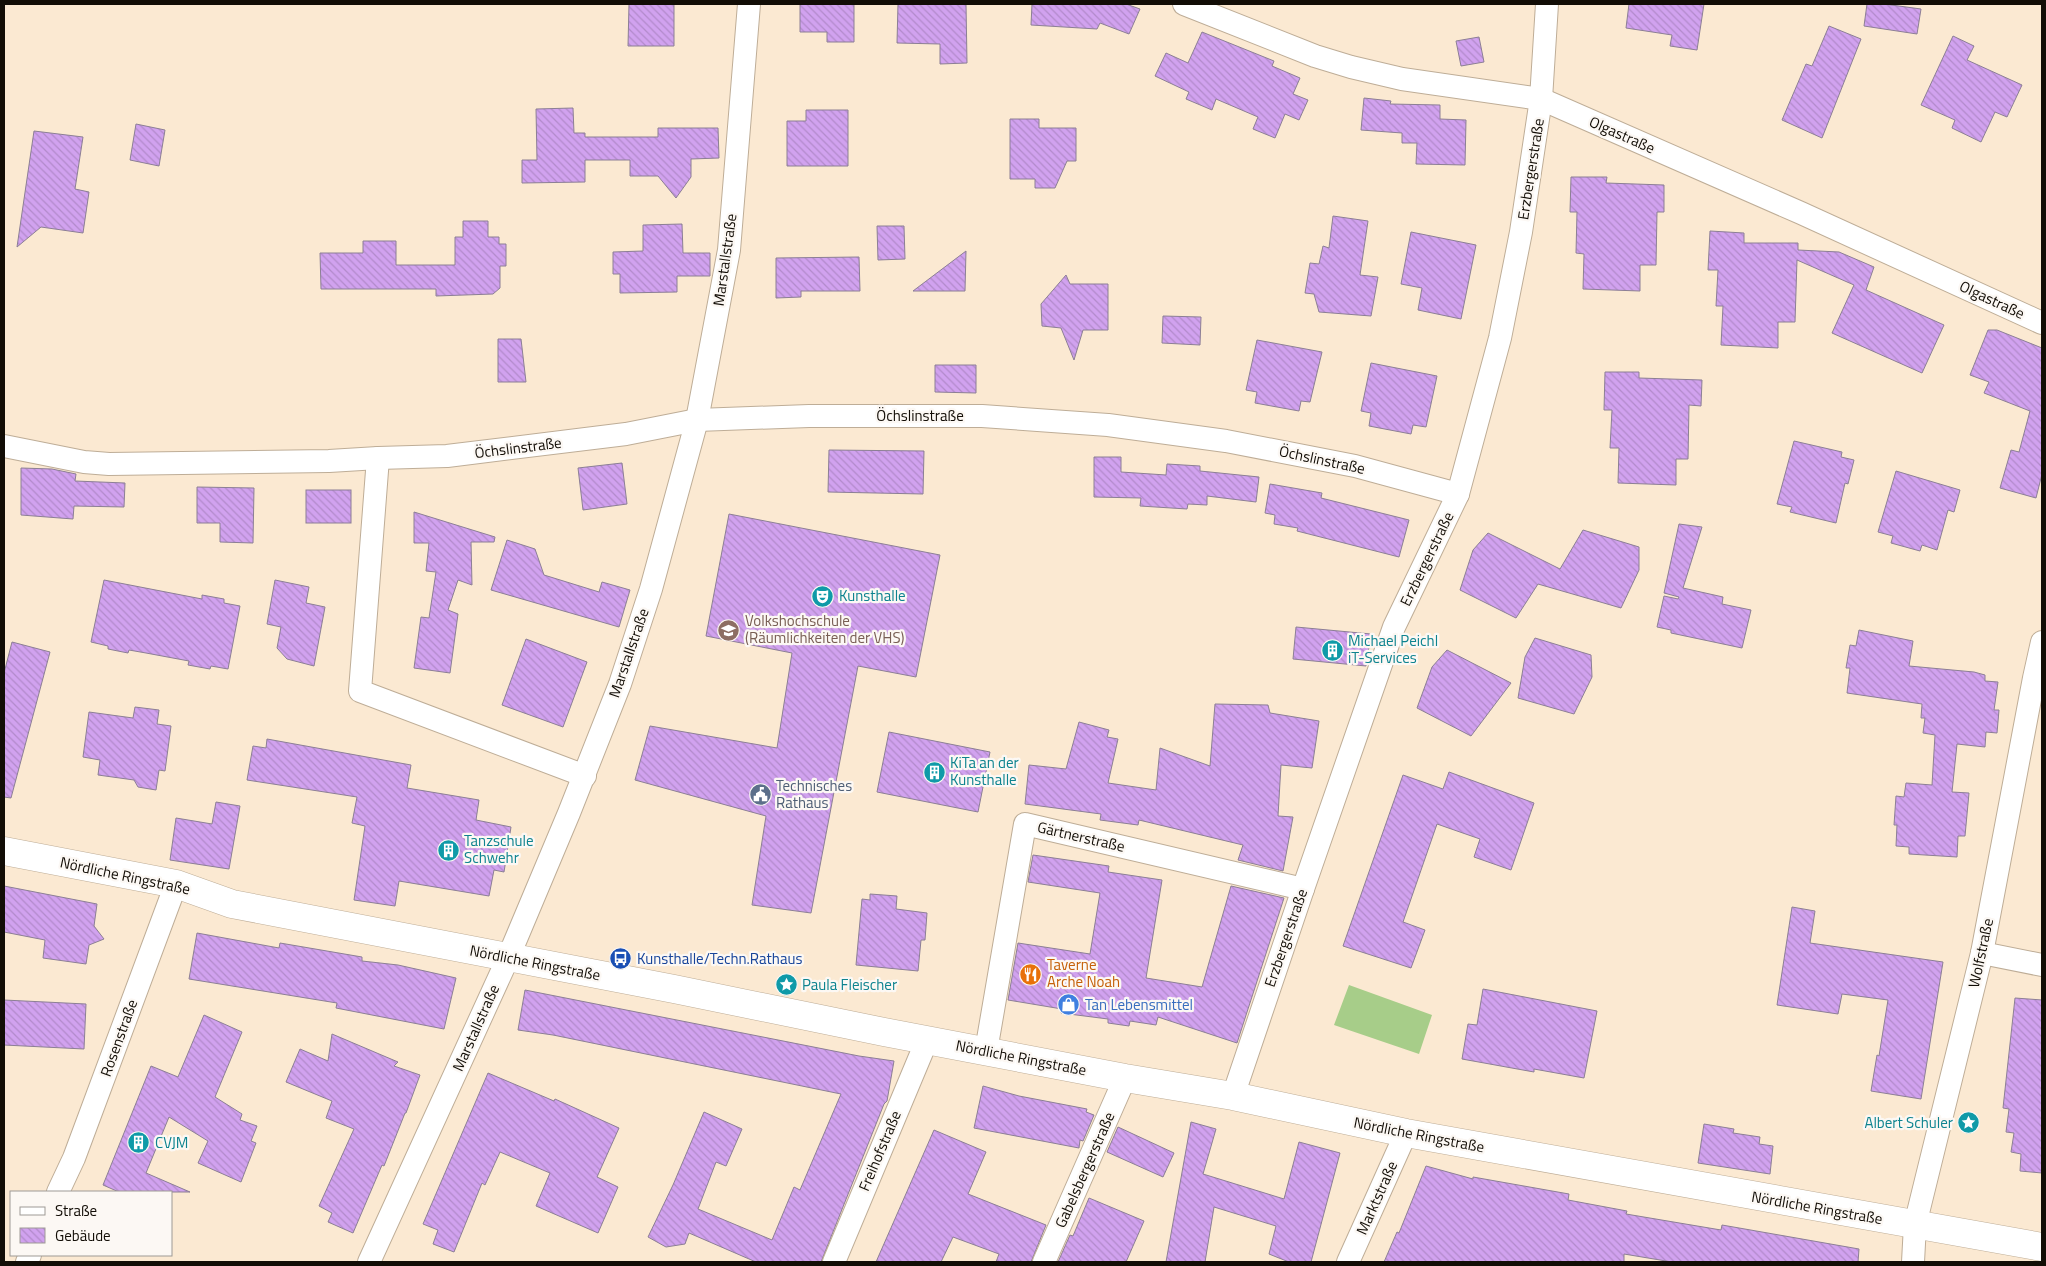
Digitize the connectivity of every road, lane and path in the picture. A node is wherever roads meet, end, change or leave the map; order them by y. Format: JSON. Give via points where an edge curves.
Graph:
{"nodes":[{"id":1,"x":748,"y":4,"type":"edge"},
{"id":2,"x":1184,"y":4,"type":"edge"},
{"id":3,"x":1547,"y":4,"type":"edge"},
{"id":4,"x":1541,"y":99,"type":"junction"},
{"id":5,"x":2042,"y":323,"type":"edge"},
{"id":6,"x":697,"y":420,"type":"junction"},
{"id":7,"x":4,"y":446,"type":"edge"},
{"id":8,"x":378,"y":458,"type":"junction"},
{"id":9,"x":1458,"y":494,"type":"junction"},
{"id":10,"x":2042,"y":642,"type":"edge"},
{"id":11,"x":585,"y":776,"type":"junction"},
{"id":12,"x":4,"y":851,"type":"edge"},
{"id":13,"x":176,"y":884,"type":"junction"},
{"id":14,"x":1303,"y":889,"type":"junction"},
{"id":15,"x":1982,"y":953,"type":"junction"},
{"id":16,"x":508,"y":958,"type":"junction"},
{"id":17,"x":2042,"y":965,"type":"edge"},
{"id":18,"x":927,"y":1040,"type":"junction"},
{"id":19,"x":986,"y":1051,"type":"junction"},
{"id":20,"x":1125,"y":1078,"type":"junction"},
{"id":21,"x":1233,"y":1096,"type":"junction"},
{"id":22,"x":1406,"y":1134,"type":"junction"},
{"id":23,"x":58,"y":1191,"type":"edge"},
{"id":24,"x":1915,"y":1225,"type":"junction"},
{"id":25,"x":2042,"y":1247,"type":"edge"},
{"id":26,"x":369,"y":1262,"type":"edge"},
{"id":27,"x":834,"y":1262,"type":"edge"},
{"id":28,"x":1044,"y":1262,"type":"edge"},
{"id":29,"x":1348,"y":1262,"type":"edge"},
{"id":30,"x":1913,"y":1262,"type":"edge"}],
"edges":[{"from":1,"to":6,"type":"street","name":"Marstallstraße","via":[[729,250]]},
{"from":2,"to":4,"type":"street","name":"Olgastraße","via":[[1351,67],[1402,79]]},
{"from":3,"to":4,"type":"street","name":"Erzbergerstraße"},
{"from":4,"to":5,"type":"street","name":"Olgastraße","via":[[1801,212]]},
{"from":4,"to":9,"type":"street","name":"Erzbergerstraße","via":[[1521,232],[1500,338]]},
{"from":6,"to":8,"type":"street","name":"Öchslinstraße","via":[[626,434],[447,456]]},
{"from":6,"to":9,"type":"street","name":"Öchslinstraße","via":[[982,416],[1108,425],[1264,447],[1355,466]]},
{"from":6,"to":11,"type":"street","name":"Marstallstraße","via":[[651,589]]},
{"from":7,"to":8,"type":"street","name":"Öchslinstraße","via":[[109,464],[330,462]]},
{"from":8,"to":11,"type":"street","via":[[360,691]]},
{"from":9,"to":14,"type":"street","name":"Erzbergerstraße","via":[[1394,627]]},
{"from":10,"to":15,"type":"street","name":"Wolfstraße"},
{"from":11,"to":16,"type":"street","name":"Marstallstraße"},
{"from":12,"to":13,"type":"street","name":"Nördliche Ringstraße"},
{"from":13,"to":16,"type":"street","name":"Nördliche Ringstraße","via":[[232,904]]},
{"from":13,"to":23,"type":"street","name":"Rosenstraße","via":[[74,1158]]},
{"from":14,"to":19,"type":"street","name":"Gärtnerstraße","via":[[1025,824]]},
{"from":14,"to":21,"type":"street","name":"Erzbergerstraße"},
{"from":15,"to":17,"type":"street"},
{"from":15,"to":24,"type":"street","name":"Wolfstraße"},
{"from":16,"to":18,"type":"street","name":"Nördliche Ringstraße"},
{"from":16,"to":26,"type":"street","name":"Marstallstraße"},
{"from":18,"to":19,"type":"street","name":"Nördliche Ringstraße"},
{"from":18,"to":27,"type":"street","name":"Freihofstraße"},
{"from":19,"to":20,"type":"street","name":"Nördliche Ringstraße"},
{"from":20,"to":21,"type":"street","name":"Nördliche Ringstraße"},
{"from":20,"to":28,"type":"street","name":"Gabelsbergerstraße"},
{"from":21,"to":22,"type":"street","name":"Nördliche Ringstraße"},
{"from":22,"to":24,"type":"street","name":"Nördliche Ringstraße"},
{"from":22,"to":29,"type":"street","name":"Marktstraße"},
{"from":24,"to":25,"type":"street","name":"Nördliche Ringstraße"},
{"from":24,"to":30,"type":"street","name":"Wolfstraße"}]}
